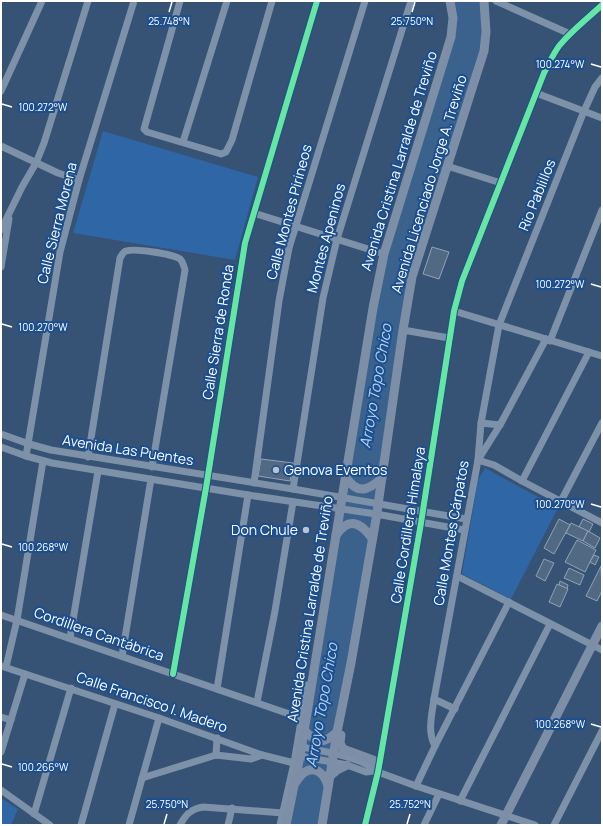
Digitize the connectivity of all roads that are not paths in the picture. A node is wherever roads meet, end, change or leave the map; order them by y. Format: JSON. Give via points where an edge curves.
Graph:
{"nodes":[{"id":1,"x":42,"y":1,"type":"edge"},
{"id":2,"x":88,"y":1,"type":"edge"},
{"id":3,"x":134,"y":1,"type":"edge"},
{"id":4,"x":180,"y":1,"type":"edge"},
{"id":5,"x":227,"y":1,"type":"edge"},
{"id":6,"x":272,"y":1,"type":"edge"},
{"id":7,"x":318,"y":1,"type":"edge"},
{"id":8,"x":365,"y":1,"type":"edge"},
{"id":9,"x":411,"y":1,"type":"edge"},
{"id":10,"x":450,"y":1,"type":"edge"},
{"id":11,"x":484,"y":1,"type":"edge"},
{"id":12,"x":496,"y":1,"type":"edge"},
{"id":13,"x":602,"y":5,"type":"edge"},
{"id":14,"x":570,"y":34,"type":"junction"},
{"id":15,"x":602,"y":78,"type":"edge"},
{"id":16,"x":1,"y":91,"type":"edge"},
{"id":17,"x":536,"y":93,"type":"junction"},
{"id":18,"x":584,"y":111,"type":"junction"},
{"id":19,"x":602,"y":118,"type":"edge"},
{"id":20,"x":183,"y":142,"type":"junction"},
{"id":21,"x":1,"y":146,"type":"edge"},
{"id":22,"x":36,"y":163,"type":"junction"},
{"id":23,"x":447,"y":166,"type":"junction"},
{"id":24,"x":80,"y":180,"type":"junction"},
{"id":25,"x":501,"y":182,"type":"junction"},
{"id":26,"x":11,"y":209,"type":"junction"},
{"id":27,"x":602,"y":210,"type":"edge"},
{"id":28,"x":254,"y":213,"type":"junction"},
{"id":29,"x":296,"y":226,"type":"junction"},
{"id":30,"x":1,"y":230,"type":"edge"},
{"id":31,"x":337,"y":239,"type":"junction"},
{"id":32,"x":384,"y":254,"type":"junction"},
{"id":33,"x":1,"y":267,"type":"edge"},
{"id":34,"x":454,"y":311,"type":"junction"},
{"id":35,"x":499,"y":325,"type":"junction"},
{"id":36,"x":403,"y":330,"type":"junction"},
{"id":37,"x":449,"y":338,"type":"junction"},
{"id":38,"x":548,"y":340,"type":"junction"},
{"id":39,"x":589,"y":352,"type":"junction"},
{"id":40,"x":602,"y":356,"type":"edge"},
{"id":41,"x":481,"y":423,"type":"junction"},
{"id":42,"x":602,"y":423,"type":"edge"},
{"id":43,"x":500,"y":425,"type":"junction"},
{"id":44,"x":1,"y":434,"type":"edge"},
{"id":45,"x":29,"y":444,"type":"junction"},
{"id":46,"x":1,"y":447,"type":"edge"},
{"id":47,"x":26,"y":456,"type":"junction"},
{"id":48,"x":88,"y":457,"type":"junction"},
{"id":49,"x":478,"y":460,"type":"junction"},
{"id":50,"x":43,"y":461,"type":"junction"},
{"id":51,"x":152,"y":467,"type":"junction"},
{"id":52,"x":98,"y":470,"type":"junction"},
{"id":53,"x":208,"y":476,"type":"junction"},
{"id":54,"x":382,"y":478,"type":"junction"},
{"id":55,"x":151,"y":479,"type":"junction"},
{"id":56,"x":347,"y":479,"type":"junction"},
{"id":57,"x":522,"y":481,"type":"junction"},
{"id":58,"x":254,"y":483,"type":"junction"},
{"id":59,"x":206,"y":488,"type":"junction"},
{"id":60,"x":294,"y":489,"type":"junction"},
{"id":61,"x":248,"y":495,"type":"junction"},
{"id":62,"x":344,"y":497,"type":"junction"},
{"id":63,"x":561,"y":501,"type":"junction"},
{"id":64,"x":293,"y":502,"type":"junction"},
{"id":65,"x":374,"y":502,"type":"junction"},
{"id":66,"x":341,"y":509,"type":"junction"},
{"id":67,"x":423,"y":511,"type":"junction"},
{"id":68,"x":372,"y":514,"type":"junction"},
{"id":69,"x":466,"y":519,"type":"junction"},
{"id":70,"x":602,"y":521,"type":"edge"},
{"id":71,"x":421,"y":523,"type":"junction"},
{"id":72,"x":464,"y":530,"type":"junction"},
{"id":73,"x":338,"y":532,"type":"junction"},
{"id":74,"x":372,"y":538,"type":"junction"},
{"id":75,"x":457,"y":576,"type":"junction"},
{"id":76,"x":509,"y":602,"type":"junction"},
{"id":77,"x":1,"y":615,"type":"edge"},
{"id":78,"x":17,"y":620,"type":"junction"},
{"id":79,"x":550,"y":624,"type":"junction"},
{"id":80,"x":602,"y":626,"type":"edge"},
{"id":81,"x":320,"y":631,"type":"junction"},
{"id":82,"x":70,"y":638,"type":"junction"},
{"id":83,"x":592,"y":645,"type":"junction"},
{"id":84,"x":602,"y":650,"type":"edge"},
{"id":85,"x":122,"y":656,"type":"junction"},
{"id":86,"x":351,"y":663,"type":"junction"},
{"id":87,"x":3,"y":666,"type":"edge"},
{"id":88,"x":25,"y":674,"type":"junction"},
{"id":89,"x":173,"y":674,"type":"junction"},
{"id":90,"x":71,"y":688,"type":"junction"},
{"id":91,"x":217,"y":689,"type":"junction"},
{"id":92,"x":434,"y":699,"type":"junction"},
{"id":93,"x":257,"y":702,"type":"junction"},
{"id":94,"x":115,"y":704,"type":"junction"},
{"id":95,"x":455,"y":709,"type":"junction"},
{"id":96,"x":1,"y":716,"type":"edge"},
{"id":97,"x":159,"y":718,"type":"junction"},
{"id":98,"x":301,"y":718,"type":"junction"},
{"id":99,"x":10,"y":720,"type":"junction"},
{"id":100,"x":602,"y":731,"type":"edge"},
{"id":101,"x":306,"y":732,"type":"junction"},
{"id":102,"x":334,"y":735,"type":"junction"},
{"id":103,"x":217,"y":738,"type":"junction"},
{"id":104,"x":435,"y":746,"type":"junction"},
{"id":105,"x":304,"y":747,"type":"junction"},
{"id":106,"x":1,"y":752,"type":"edge"},
{"id":107,"x":216,"y":755,"type":"junction"},
{"id":108,"x":262,"y":755,"type":"junction"},
{"id":109,"x":331,"y":757,"type":"junction"},
{"id":110,"x":300,"y":759,"type":"junction"},
{"id":111,"x":347,"y":765,"type":"junction"},
{"id":112,"x":376,"y":772,"type":"junction"},
{"id":113,"x":328,"y":776,"type":"junction"},
{"id":114,"x":142,"y":778,"type":"junction"},
{"id":115,"x":295,"y":783,"type":"junction"},
{"id":116,"x":416,"y":786,"type":"junction"},
{"id":117,"x":1,"y":790,"type":"edge"},
{"id":118,"x":439,"y":794,"type":"junction"},
{"id":119,"x":460,"y":801,"type":"junction"},
{"id":120,"x":232,"y":808,"type":"junction"},
{"id":121,"x":283,"y":813,"type":"junction"},
{"id":122,"x":34,"y":814,"type":"junction"},
{"id":123,"x":506,"y":816,"type":"junction"},
{"id":124,"x":50,"y":825,"type":"edge"},
{"id":125,"x":81,"y":825,"type":"edge"},
{"id":126,"x":129,"y":825,"type":"edge"},
{"id":127,"x":180,"y":825,"type":"edge"},
{"id":128,"x":228,"y":825,"type":"edge"},
{"id":129,"x":280,"y":825,"type":"edge"},
{"id":130,"x":286,"y":825,"type":"edge"},
{"id":131,"x":322,"y":825,"type":"edge"},
{"id":132,"x":365,"y":825,"type":"edge"},
{"id":133,"x":424,"y":825,"type":"edge"},
{"id":134,"x":501,"y":825,"type":"edge"},
{"id":135,"x":535,"y":825,"type":"edge"},
{"id":136,"x":554,"y":825,"type":"edge"}],
"edges":[{"from":1,"to":16,"type":"street"},
{"from":2,"to":22,"type":"street"},
{"from":3,"to":24,"type":"street","name":"Calle Sierra Morena"},
{"from":4,"to":20,"type":"street","via":[[144,129]]},
{"from":5,"to":20,"type":"street"},
{"from":6,"to":20,"type":"street","via":[[232,140],[226,152],[216,153]]},
{"from":7,"to":28,"type":"street","name":"Calle Sierra de Ronda"},
{"from":8,"to":29,"type":"street","name":"Calle Montes Pirineos"},
{"from":9,"to":31,"type":"street","name":"Montes Apeninos"},
{"from":10,"to":32,"type":"main road","name":"Avenida Cristina Larralde de Treviño","via":[[453,18],[451,37]]},
{"from":11,"to":23,"type":"main road","name":"Avenida Licenciado Jorge A. Treviño","via":[[484,51]]},
{"from":12,"to":14,"type":"street"},
{"from":13,"to":14,"type":"street","name":"Calle Cordillera Himalaya"},
{"from":14,"to":17,"type":"street","name":"Calle Cordillera Himalaya","via":[[558,47]]},
{"from":15,"to":18,"type":"street","name":"Rio Pablillos"},
{"from":17,"to":18,"type":"street"},
{"from":17,"to":25,"type":"street","name":"Calle Cordillera Himalaya"},
{"from":18,"to":19,"type":"street"},
{"from":18,"to":35,"type":"street","name":"Rio Pablillos"},
{"from":21,"to":22,"type":"street"},
{"from":22,"to":24,"type":"street"},
{"from":22,"to":26,"type":"street"},
{"from":23,"to":25,"type":"street"},
{"from":23,"to":36,"type":"main road","name":"Avenida Licenciado Jorge A. Treviño","via":[[412,277]]},
{"from":24,"to":45,"type":"street","name":"Calle Sierra Morena","via":[[56,272]]},
{"from":25,"to":34,"type":"street","name":"Calle Cordillera Himalaya","via":[[462,281]]},
{"from":26,"to":30,"type":"street"},
{"from":26,"to":33,"type":"street"},
{"from":27,"to":38,"type":"street"},
{"from":28,"to":29,"type":"street"},
{"from":28,"to":53,"type":"street","name":"Calle Sierra de Ronda","via":[[241,264]]},
{"from":29,"to":31,"type":"street"},
{"from":29,"to":58,"type":"street","name":"Calle Montes Pirineos","via":[[279,301]]},
{"from":31,"to":32,"type":"street"},
{"from":31,"to":60,"type":"street","name":"Montes Apeninos","via":[[323,298]]},
{"from":32,"to":56,"type":"main road","name":"Avenida Cristina Larralde de Treviño","via":[[373,308]]},
{"from":34,"to":35,"type":"street"},
{"from":34,"to":37,"type":"street","name":"Calle Cordillera Himalaya"},
{"from":35,"to":38,"type":"street"},
{"from":35,"to":41,"type":"street","name":"Calle Montes Cárpatos"},
{"from":36,"to":37,"type":"street"},
{"from":36,"to":54,"type":"main road","name":"Avenida Licenciado Jorge A. Treviño"},
{"from":37,"to":67,"type":"street","name":"Calle Cordillera Himalaya"},
{"from":38,"to":39,"type":"street"},
{"from":38,"to":43,"type":"street"},
{"from":39,"to":40,"type":"street"},
{"from":39,"to":57,"type":"street"},
{"from":41,"to":43,"type":"street"},
{"from":41,"to":49,"type":"street","name":"Calle Montes Cárpatos"},
{"from":42,"to":63,"type":"street"},
{"from":43,"to":49,"type":"street"},
{"from":44,"to":45,"type":"street","name":"Avenida Las Puentes"},
{"from":45,"to":47,"type":"street","name":"Calle Sierra Morena"},
{"from":45,"to":48,"type":"street","name":"Avenida Las Puentes"},
{"from":46,"to":47,"type":"street","name":"Avenida Las Puentes"},
{"from":47,"to":50,"type":"street","name":"Avenida Las Puentes"},
{"from":48,"to":51,"type":"street","name":"Avenida Las Puentes"},
{"from":48,"to":51,"type":"street","via":[[120,258],[126,251],[134,250],[172,255],[182,261],[185,270]]},
{"from":49,"to":57,"type":"street","via":[[494,465]]},
{"from":49,"to":69,"type":"street","name":"Calle Montes Cárpatos"},
{"from":50,"to":52,"type":"street","name":"Avenida Las Puentes"},
{"from":50,"to":78,"type":"street"},
{"from":51,"to":53,"type":"street","name":"Avenida Las Puentes"},
{"from":52,"to":55,"type":"street","name":"Avenida Las Puentes"},
{"from":52,"to":82,"type":"street"},
{"from":53,"to":58,"type":"street","name":"Avenida Las Puentes"},
{"from":53,"to":59,"type":"street","name":"Calle Sierra de Ronda"},
{"from":54,"to":56,"type":"main road","via":[[364,489],[358,488]]},
{"from":54,"to":65,"type":"main road","name":"Avenida Licenciado Jorge A. Treviño"},
{"from":55,"to":59,"type":"street","name":"Avenida Las Puentes"},
{"from":55,"to":85,"type":"street"},
{"from":56,"to":62,"type":"main road","name":"Avenida Cristina Larralde de Treviño"},
{"from":57,"to":63,"type":"street"},
{"from":58,"to":60,"type":"street","name":"Avenida Las Puentes"},
{"from":59,"to":61,"type":"street","name":"Avenida Las Puentes"},
{"from":59,"to":89,"type":"street","name":"Calle Sierra de Ronda"},
{"from":60,"to":62,"type":"street","name":"Avenida Las Puentes"},
{"from":61,"to":64,"type":"street","name":"Avenida Las Puentes"},
{"from":61,"to":91,"type":"street"},
{"from":62,"to":65,"type":"street","name":"Avenida Las Puentes"},
{"from":62,"to":66,"type":"main road","name":"Avenida Cristina Larralde de Treviño"},
{"from":63,"to":70,"type":"street"},
{"from":64,"to":66,"type":"street","name":"Avenida Las Puentes"},
{"from":64,"to":93,"type":"street"},
{"from":65,"to":67,"type":"street","name":"Avenida Las Puentes"},
{"from":65,"to":68,"type":"main road","name":"Avenida Licenciado Jorge A. Treviño"},
{"from":66,"to":68,"type":"street","name":"Avenida Las Puentes"},
{"from":66,"to":73,"type":"main road","name":"Avenida Cristina Larralde de Treviño"},
{"from":67,"to":69,"type":"street","name":"Avenida Las Puentes"},
{"from":67,"to":71,"type":"street","name":"Calle Cordillera Himalaya"},
{"from":68,"to":71,"type":"street","name":"Avenida Las Puentes"},
{"from":68,"to":74,"type":"main road","name":"Avenida Licenciado Jorge A. Treviño"},
{"from":69,"to":72,"type":"street","name":"Calle Montes Cárpatos"},
{"from":71,"to":72,"type":"street","name":"Avenida Las Puentes"},
{"from":71,"to":112,"type":"street","name":"Calle Cordillera Himalaya"},
{"from":72,"to":75,"type":"street","name":"Calle Montes Cárpatos"},
{"from":73,"to":74,"type":"main road","via":[[347,525],[358,524]]},
{"from":73,"to":81,"type":"main road","name":"Avenida Cristina Larralde de Treviño"},
{"from":74,"to":86,"type":"main road","name":"Avenida Licenciado Jorge A. Treviño"},
{"from":75,"to":76,"type":"street"},
{"from":75,"to":92,"type":"street","name":"Calle Montes Cárpatos"},
{"from":76,"to":79,"type":"street"},
{"from":76,"to":95,"type":"street"},
{"from":77,"to":78,"type":"street","name":"Cordillera Cantábrica"},
{"from":78,"to":82,"type":"street","name":"Cordillera Cantábrica"},
{"from":78,"to":87,"type":"street"},
{"from":79,"to":83,"type":"street"},
{"from":79,"to":119,"type":"street"},
{"from":80,"to":83,"type":"main road"},
{"from":81,"to":98,"type":"street","via":[[316,638]]},
{"from":81,"to":101,"type":"main road","name":"Avenida Cristina Larralde de Treviño"},
{"from":82,"to":85,"type":"street","name":"Cordillera Cantábrica"},
{"from":83,"to":84,"type":"street"},
{"from":83,"to":123,"type":"main road"},
{"from":85,"to":89,"type":"street","name":"Cordillera Cantábrica"},
{"from":86,"to":102,"type":"main road","name":"Avenida Licenciado Jorge A. Treviño"},
{"from":86,"to":112,"type":"main road","via":[[340,743],[345,750],[373,760],[377,765]]},
{"from":87,"to":88,"type":"street","name":"Calle Francisco I. Madero"},
{"from":88,"to":90,"type":"street","name":"Calle Francisco I. Madero"},
{"from":88,"to":99,"type":"street"},
{"from":89,"to":91,"type":"street","name":"Cordillera Cantábrica"},
{"from":90,"to":94,"type":"street","name":"Calle Francisco I. Madero"},
{"from":90,"to":122,"type":"street"},
{"from":91,"to":93,"type":"street","name":"Cordillera Cantábrica"},
{"from":92,"to":95,"type":"street"},
{"from":92,"to":104,"type":"street","name":"Calle Montes Cárpatos","via":[[431,732]]},
{"from":93,"to":98,"type":"street","name":"Cordillera Cantábrica"},
{"from":94,"to":97,"type":"street","name":"Calle Francisco I. Madero"},
{"from":94,"to":125,"type":"street"},
{"from":95,"to":104,"type":"street"},
{"from":96,"to":99,"type":"street"},
{"from":97,"to":103,"type":"street","name":"Calle Francisco I. Madero"},
{"from":97,"to":114,"type":"street"},
{"from":98,"to":110,"type":"street"},
{"from":99,"to":106,"type":"street"},
{"from":100,"to":136,"type":"street"},
{"from":101,"to":102,"type":"main road","via":[[318,741],[327,741]]},
{"from":101,"to":105,"type":"main road","name":"Avenida Cristina Larralde de Treviño"},
{"from":102,"to":109,"type":"main road","name":"Avenida Licenciado Jorge A. Treviño"},
{"from":103,"to":107,"type":"street"},
{"from":103,"to":108,"type":"street","name":"Calle Francisco I. Madero"},
{"from":104,"to":116,"type":"street"},
{"from":105,"to":109,"type":"street"},
{"from":105,"to":110,"type":"main road","name":"Avenida Cristina Larralde de Treviño"},
{"from":107,"to":108,"type":"street","via":[[251,759]]},
{"from":107,"to":114,"type":"street"},
{"from":108,"to":110,"type":"street","name":"Calle Francisco I. Madero"},
{"from":109,"to":110,"type":"street","name":"Calle Francisco I. Madero"},
{"from":109,"to":111,"type":"street"},
{"from":109,"to":112,"type":"street","via":[[369,765]]},
{"from":109,"to":113,"type":"main road","name":"Avenida Licenciado Jorge A. Treviño"},
{"from":110,"to":115,"type":"main road","name":"Avenida Cristina Larralde de Treviño"},
{"from":110,"to":121,"type":"street"},
{"from":111,"to":112,"type":"street","via":[[366,772]]},
{"from":111,"to":113,"type":"main road"},
{"from":112,"to":116,"type":"street"},
{"from":112,"to":132,"type":"street","name":"Calle Cordillera Himalaya"},
{"from":113,"to":115,"type":"main road","via":[[312,770],[302,774]]},
{"from":113,"to":131,"type":"main road","name":"Avenida Licenciado Jorge A. Treviño"},
{"from":114,"to":126,"type":"street"},
{"from":115,"to":130,"type":"main road","name":"Avenida Cristina Larralde de Treviño"},
{"from":116,"to":118,"type":"street"},
{"from":117,"to":122,"type":"street"},
{"from":118,"to":119,"type":"street"},
{"from":118,"to":133,"type":"street"},
{"from":119,"to":123,"type":"street"},
{"from":120,"to":121,"type":"street"},
{"from":120,"to":127,"type":"street","via":[[196,808],[189,812]]},
{"from":120,"to":128,"type":"street"},
{"from":121,"to":129,"type":"street"},
{"from":122,"to":124,"type":"street"},
{"from":123,"to":134,"type":"main road"},
{"from":123,"to":135,"type":"street"}]}
